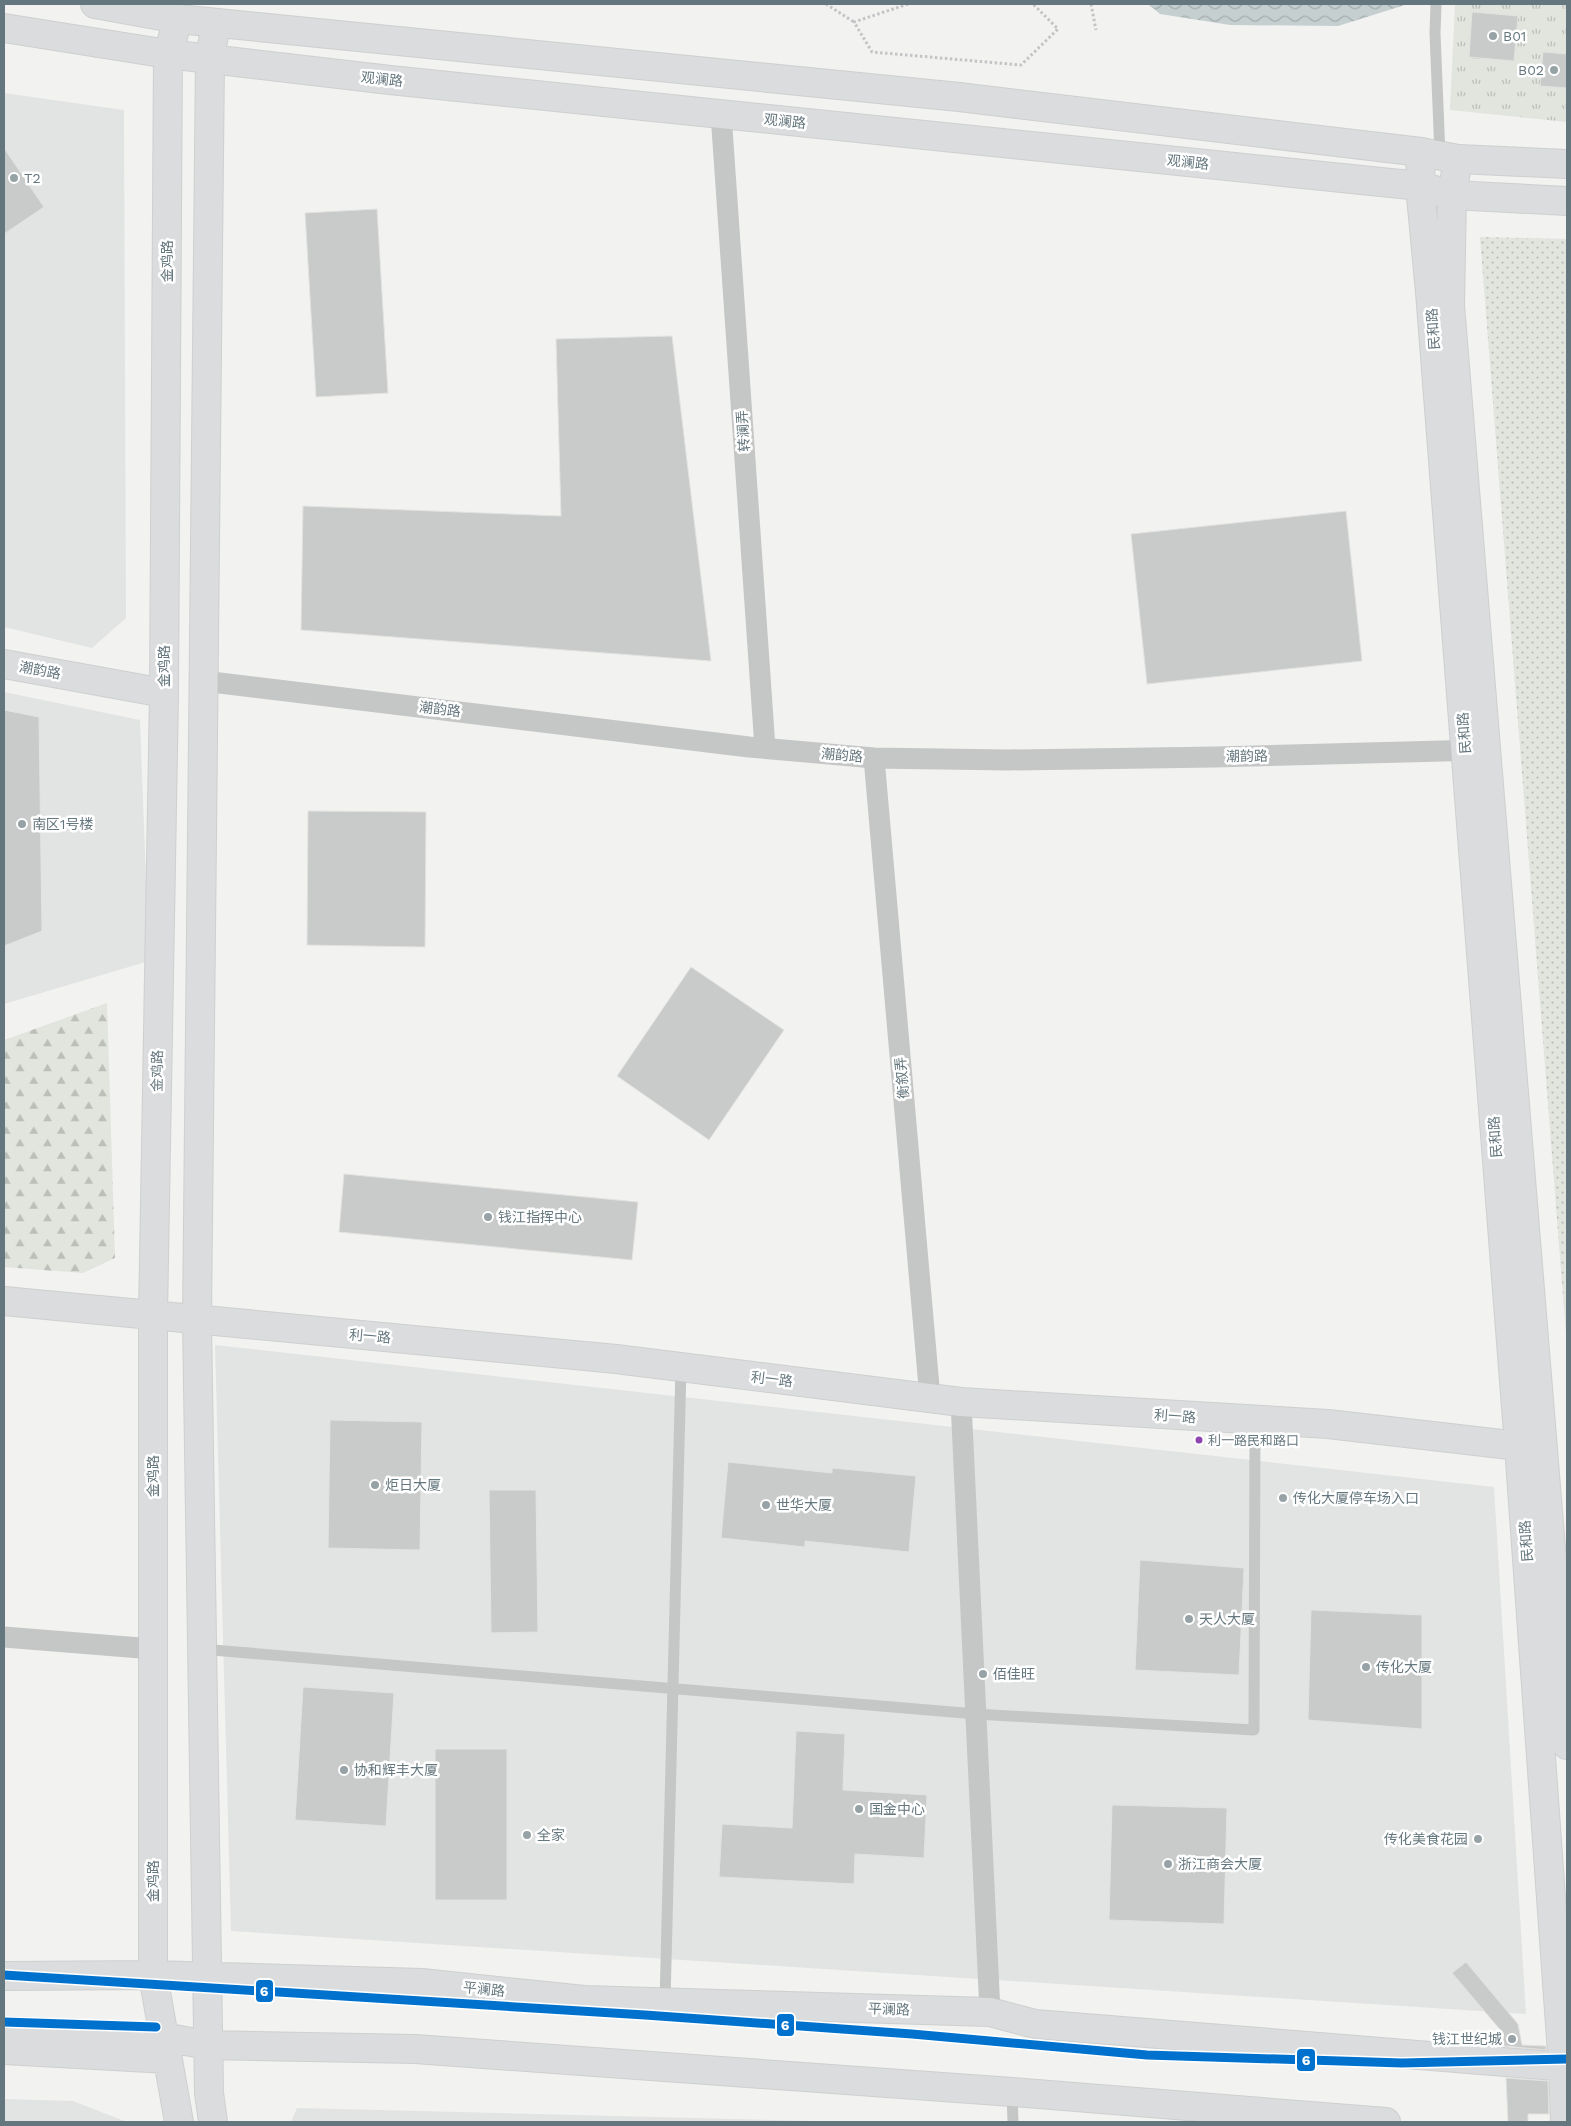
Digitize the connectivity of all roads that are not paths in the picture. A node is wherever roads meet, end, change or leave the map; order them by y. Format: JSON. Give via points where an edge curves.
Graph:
{"nodes":[{"id":1,"x":95,"y":4,"type":"edge"},
{"id":2,"x":1436,"y":4,"type":"edge"},
{"id":3,"x":178,"y":11,"type":"edge"},
{"id":4,"x":216,"y":23,"type":"junction"},
{"id":5,"x":4,"y":28,"type":"edge"},
{"id":6,"x":168,"y":54,"type":"junction"},
{"id":7,"x":210,"y":58,"type":"junction"},
{"id":8,"x":721,"y":114,"type":"junction"},
{"id":9,"x":1440,"y":156,"type":"junction"},
{"id":10,"x":1567,"y":164,"type":"edge"},
{"id":11,"x":1420,"y":186,"type":"junction"},
{"id":12,"x":1452,"y":195,"type":"junction"},
{"id":13,"x":1567,"y":201,"type":"edge"},
{"id":14,"x":4,"y":664,"type":"edge"},
{"id":15,"x":203,"y":681,"type":"junction"},
{"id":16,"x":164,"y":693,"type":"junction"},
{"id":17,"x":765,"y":748,"type":"junction"},
{"id":18,"x":1476,"y":751,"type":"junction"},
{"id":19,"x":874,"y":758,"type":"junction"},
{"id":20,"x":4,"y":1301,"type":"edge"},
{"id":21,"x":153,"y":1316,"type":"junction"},
{"id":22,"x":197,"y":1320,"type":"junction"},
{"id":23,"x":681,"y":1367,"type":"junction"},
{"id":24,"x":930,"y":1398,"type":"junction"},
{"id":25,"x":961,"y":1402,"type":"junction"},
{"id":26,"x":1255,"y":1421,"type":"junction"},
{"id":27,"x":1530,"y":1445,"type":"junction"},
{"id":28,"x":4,"y":1637,"type":"edge"},
{"id":29,"x":153,"y":1649,"type":"junction"},
{"id":30,"x":201,"y":1649,"type":"junction"},
{"id":31,"x":673,"y":1689,"type":"junction"},
{"id":32,"x":976,"y":1714,"type":"junction"},
{"id":33,"x":1567,"y":1745,"type":"edge"},
{"id":34,"x":153,"y":1975,"type":"junction"},
{"id":35,"x":4,"y":1976,"type":"edge"},
{"id":36,"x":208,"y":1977,"type":"junction"},
{"id":37,"x":666,"y":2002,"type":"junction"},
{"id":38,"x":990,"y":2012,"type":"junction"},
{"id":39,"x":4,"y":2032,"type":"edge"},
{"id":40,"x":208,"y":2045,"type":"junction"},
{"id":41,"x":165,"y":2048,"type":"junction"},
{"id":42,"x":4,"y":2050,"type":"edge"},
{"id":43,"x":1565,"y":2067,"type":"edge"},
{"id":44,"x":1012,"y":2092,"type":"junction"},
{"id":45,"x":1228,"y":2116,"type":"edge"},
{"id":46,"x":179,"y":2122,"type":"edge"},
{"id":47,"x":213,"y":2122,"type":"edge"},
{"id":48,"x":1013,"y":2122,"type":"edge"},
{"id":49,"x":1386,"y":2122,"type":"edge"},
{"id":50,"x":1565,"y":2122,"type":"edge"}],
"edges":[{"from":1,"to":3,"type":"main road"},
{"from":2,"to":9,"type":"lane"},
{"from":3,"to":4,"type":"main road"},
{"from":3,"to":6,"type":"main road","name":"金鸡路"},
{"from":4,"to":7,"type":"main road"},
{"from":4,"to":9,"type":"main road","via":[[959,97]]},
{"from":5,"to":6,"type":"main road","name":"观澜路"},
{"from":6,"to":7,"type":"main road","name":"观澜路"},
{"from":6,"to":16,"type":"main road","name":"金鸡路"},
{"from":7,"to":8,"type":"main road","name":"观澜路"},
{"from":7,"to":15,"type":"main road"},
{"from":8,"to":11,"type":"main road","name":"观澜路"},
{"from":8,"to":17,"type":"street","name":"转澜弄"},
{"from":9,"to":10,"type":"main road"},
{"from":9,"to":11,"type":"main road","name":"民和路"},
{"from":9,"to":12,"type":"main road","name":"民和路"},
{"from":11,"to":12,"type":"main road","name":"观澜路"},
{"from":11,"to":18,"type":"main road","name":"民和路"},
{"from":12,"to":13,"type":"main road","name":"观澜路"},
{"from":12,"to":18,"type":"main road","name":"民和路","via":[[1450,305]]},
{"from":14,"to":16,"type":"main road","name":"潮韵路"},
{"from":15,"to":17,"type":"street","name":"潮韵路"},
{"from":15,"to":22,"type":"main road"},
{"from":16,"to":21,"type":"main road","name":"金鸡路"},
{"from":17,"to":19,"type":"street","name":"潮韵路"},
{"from":18,"to":19,"type":"street","name":"潮韵路","via":[[1008,760]]},
{"from":18,"to":27,"type":"main road","name":"民和路"},
{"from":19,"to":24,"type":"street","name":"衡叙弄"},
{"from":20,"to":21,"type":"main road","name":"利一路"},
{"from":21,"to":22,"type":"main road","name":"利一路"},
{"from":21,"to":29,"type":"main road","name":"金鸡路"},
{"from":22,"to":23,"type":"main road","name":"利一路"},
{"from":22,"to":30,"type":"main road"},
{"from":23,"to":24,"type":"main road","name":"利一路"},
{"from":23,"to":31,"type":"lane"},
{"from":24,"to":25,"type":"main road","name":"利一路"},
{"from":25,"to":26,"type":"main road","name":"利一路"},
{"from":25,"to":32,"type":"street"},
{"from":26,"to":27,"type":"main road","name":"利一路","via":[[1328,1424]]},
{"from":26,"to":32,"type":"lane","via":[[1254,1730]]},
{"from":27,"to":33,"type":"main road","name":"民和路"},
{"from":27,"to":43,"type":"main road","name":"民和路"},
{"from":28,"to":29,"type":"street"},
{"from":29,"to":34,"type":"main road","name":"金鸡路"},
{"from":30,"to":31,"type":"lane"},
{"from":30,"to":36,"type":"main road"},
{"from":31,"to":32,"type":"lane"},
{"from":31,"to":37,"type":"lane"},
{"from":32,"to":38,"type":"street"},
{"from":34,"to":35,"type":"main road","name":"平澜路"},
{"from":34,"to":36,"type":"main road","name":"平澜路"},
{"from":34,"to":41,"type":"main road","name":"金鸡路"},
{"from":36,"to":37,"type":"main road","name":"平澜路","via":[[422,1982],[584,2000]]},
{"from":36,"to":40,"type":"main road"},
{"from":37,"to":38,"type":"main road","name":"平澜路"},
{"from":38,"to":43,"type":"main road","name":"平澜路","via":[[1035,2024]]},
{"from":39,"to":41,"type":"main road"},
{"from":40,"to":41,"type":"main road"},
{"from":40,"to":44,"type":"main road","via":[[415,2050]]},
{"from":40,"to":47,"type":"main road"},
{"from":41,"to":42,"type":"main road"},
{"from":41,"to":46,"type":"main road","name":"金鸡路"},
{"from":43,"to":50,"type":"main road","name":"民和路"},
{"from":44,"to":45,"type":"main road"},
{"from":44,"to":48,"type":"lane"},
{"from":45,"to":49,"type":"main road"}]}
